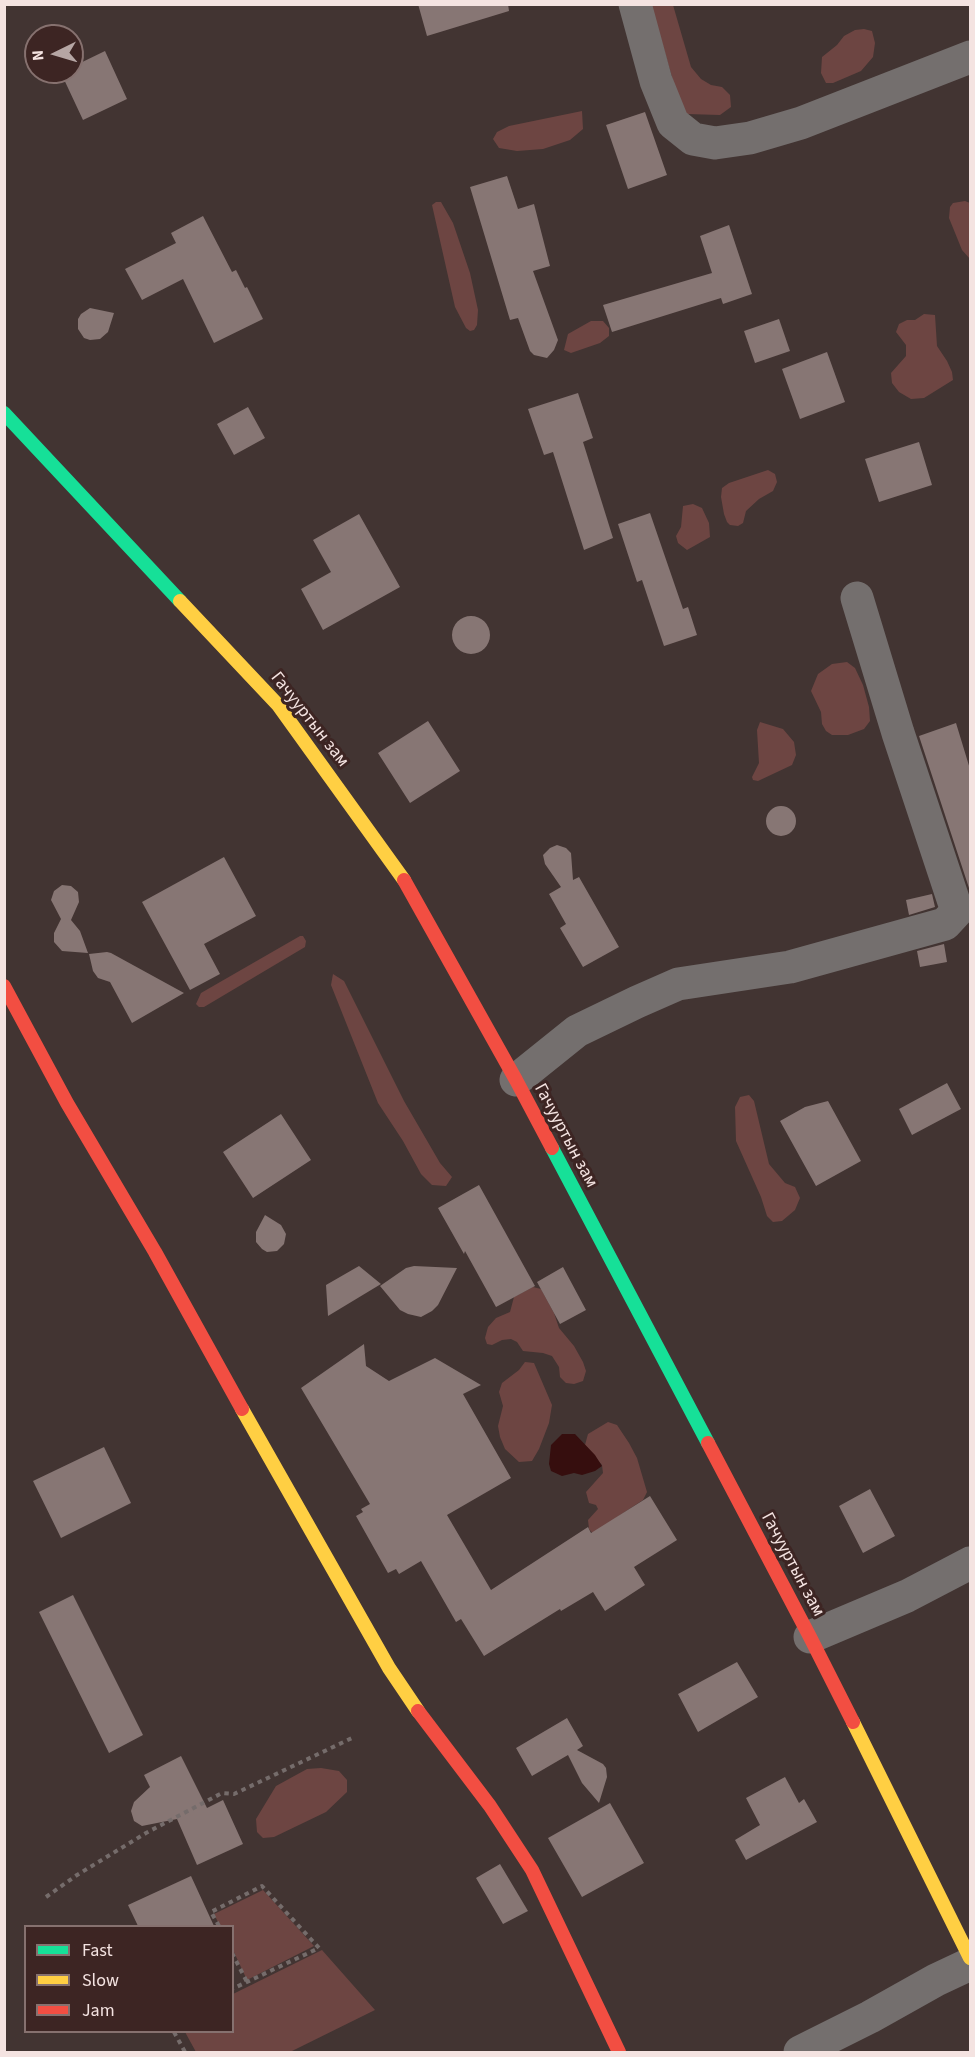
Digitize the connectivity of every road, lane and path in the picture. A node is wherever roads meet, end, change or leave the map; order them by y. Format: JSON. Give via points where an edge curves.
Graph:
{"nodes":[{"id":1,"x":635,"y":4,"type":"edge"},
{"id":2,"x":970,"y":57,"type":"edge"},
{"id":3,"x":4,"y":414,"type":"edge"},
{"id":4,"x":857,"y":598,"type":"dead end"},
{"id":5,"x":4,"y":986,"type":"edge"},
{"id":6,"x":516,"y":1080,"type":"junction"},
{"id":7,"x":970,"y":1563,"type":"edge"},
{"id":8,"x":810,"y":1637,"type":"junction"},
{"id":9,"x":352,"y":1738,"type":"dead end"},
{"id":10,"x":46,"y":1897,"type":"dead end"},
{"id":11,"x":218,"y":1925,"type":"edge"},
{"id":12,"x":234,"y":1957,"type":"edge"},
{"id":13,"x":970,"y":1958,"type":"edge"},
{"id":14,"x":970,"y":1964,"type":"edge"},
{"id":15,"x":248,"y":1982,"type":"junction"},
{"id":16,"x":234,"y":1988,"type":"edge"},
{"id":17,"x":175,"y":2033,"type":"edge"},
{"id":18,"x":185,"y":2052,"type":"edge"},
{"id":19,"x":619,"y":2052,"type":"edge"},
{"id":20,"x":800,"y":2052,"type":"edge"}],
"edges":[{"from":1,"to":2,"type":"street","via":[[656,81],[673,123],[693,139],[715,143],[750,138],[801,123]]},
{"from":3,"to":6,"type":"main road","name":"Гачууртын зам","via":[[278,705],[398,870]]},
{"from":4,"to":6,"type":"street","via":[[957,911],[945,924],[790,967],[678,984],[577,1031]]},
{"from":5,"to":19,"type":"main road","via":[[389,1668],[532,1870]]},
{"from":6,"to":8,"type":"main road","name":"Гачууртын зам"},
{"from":7,"to":8,"type":"street","via":[[907,1596]]},
{"from":8,"to":13,"type":"main road","name":"Гачууртын зам"},
{"from":9,"to":10,"type":"path","via":[[234,1794],[222,1793],[155,1828]]},
{"from":11,"to":15,"type":"path","via":[[211,1912],[262,1886],[320,1948]]},
{"from":12,"to":15,"type":"path"},
{"from":14,"to":20,"type":"street"},
{"from":15,"to":16,"type":"path"},
{"from":17,"to":18,"type":"path"}]}
